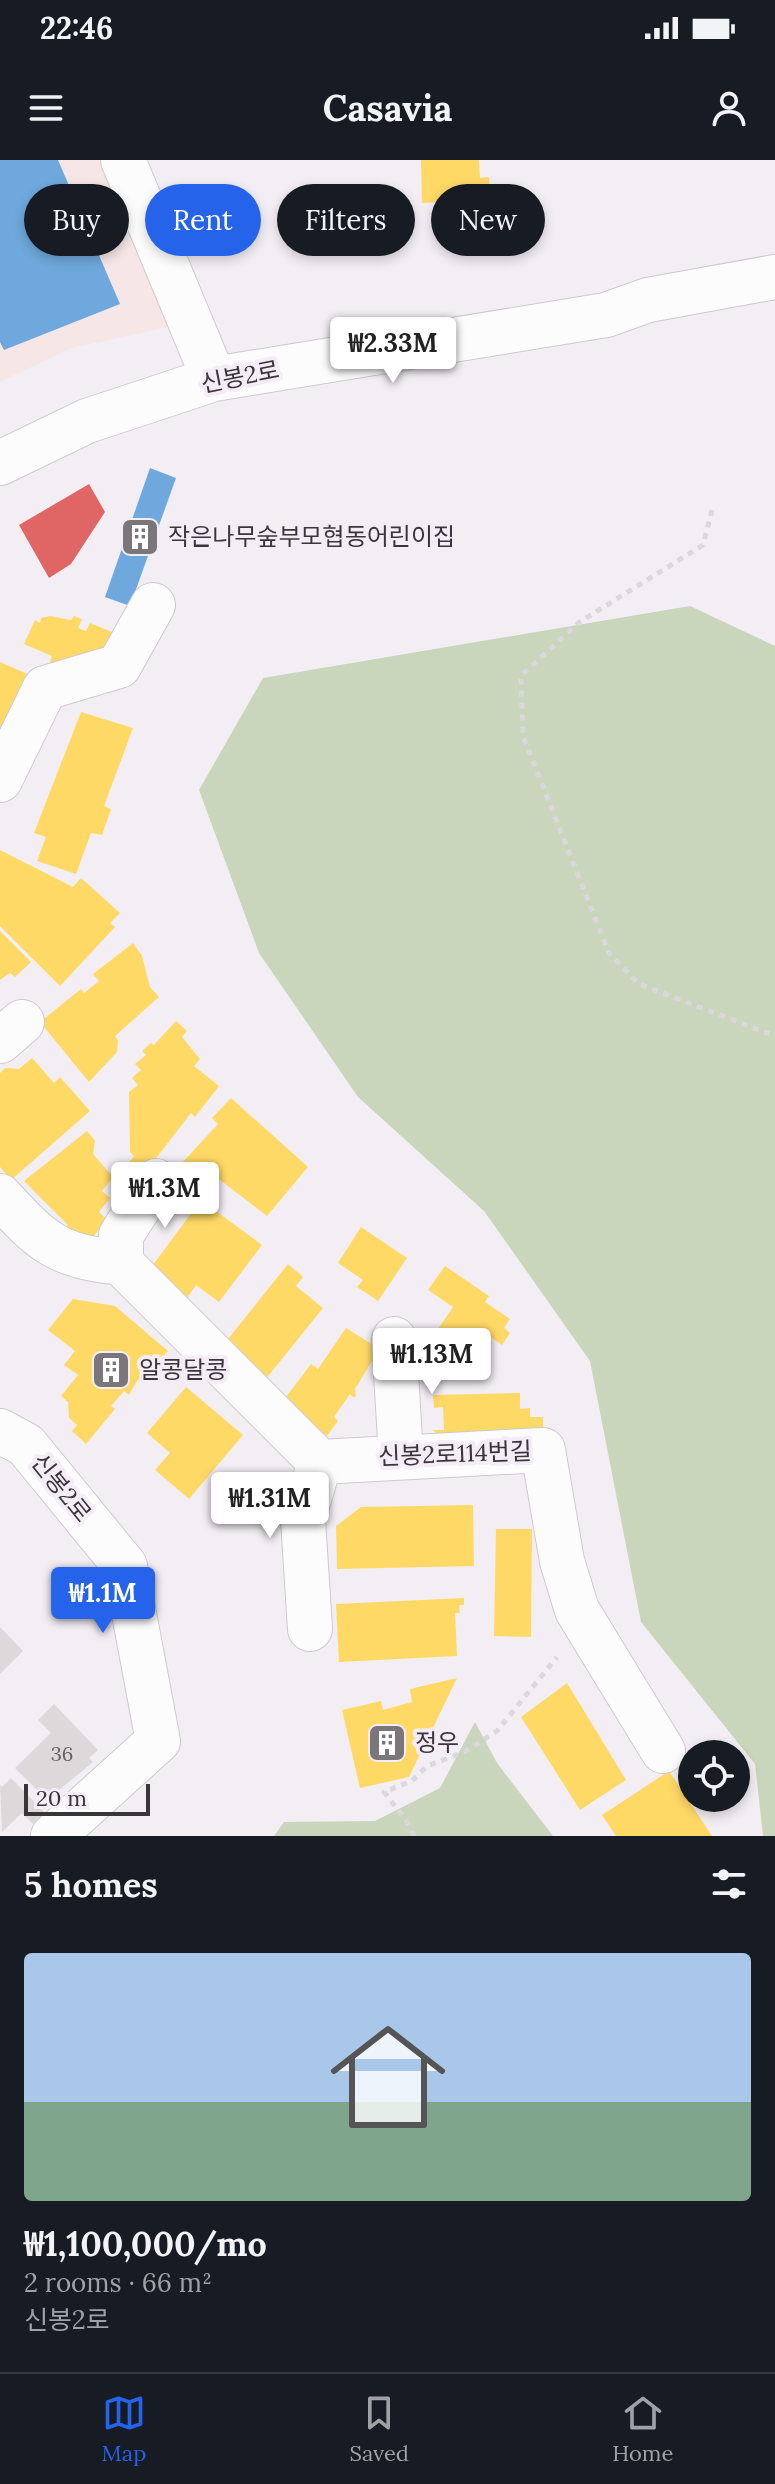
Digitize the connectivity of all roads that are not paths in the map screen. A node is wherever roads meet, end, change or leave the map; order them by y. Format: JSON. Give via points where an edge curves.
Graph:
{"nodes":[{"id":1,"x":123,"y":160,"type":"edge"},
{"id":2,"x":775,"y":277,"type":"edge"},
{"id":3,"x":214,"y":379,"type":"junction"},
{"id":4,"x":0,"y":463,"type":"edge"},
{"id":5,"x":153,"y":605,"type":"dead end"},
{"id":6,"x":0,"y":780,"type":"edge"},
{"id":7,"x":156,"y":1181,"type":"dead end"},
{"id":8,"x":0,"y":1196,"type":"edge"},
{"id":9,"x":121,"y":1263,"type":"junction"},
{"id":10,"x":394,"y":1339,"type":"dead end"},
{"id":11,"x":0,"y":1431,"type":"edge"},
{"id":12,"x":401,"y":1457,"type":"junction"},
{"id":13,"x":320,"y":1462,"type":"junction"},
{"id":14,"x":310,"y":1629,"type":"dead end"},
{"id":15,"x":663,"y":1751,"type":"dead end"},
{"id":16,"x":53,"y":1836,"type":"edge"}],
"edges":[{"from":1,"to":3,"type":"street"},
{"from":2,"to":3,"type":"street","name":"신봉2로","via":[[648,300],[606,315]]},
{"from":3,"to":4,"type":"street","name":"신봉2로","via":[[87,421]]},
{"from":5,"to":6,"type":"street","via":[[119,666],[45,688]]},
{"from":7,"to":9,"type":"street","via":[[121,1235]]},
{"from":8,"to":9,"type":"street","via":[[39,1238],[79,1258]]},
{"from":9,"to":13,"type":"street"},
{"from":10,"to":12,"type":"street"},
{"from":11,"to":16,"type":"street","name":"신봉2로","via":[[26,1445],[125,1566],[158,1741]]},
{"from":12,"to":13,"type":"street","name":"신봉2로114번길"},
{"from":12,"to":15,"type":"street","name":"신봉2로114번길","via":[[543,1450],[562,1561],[577,1610]]},
{"from":13,"to":14,"type":"street","via":[[303,1519]]}]}
